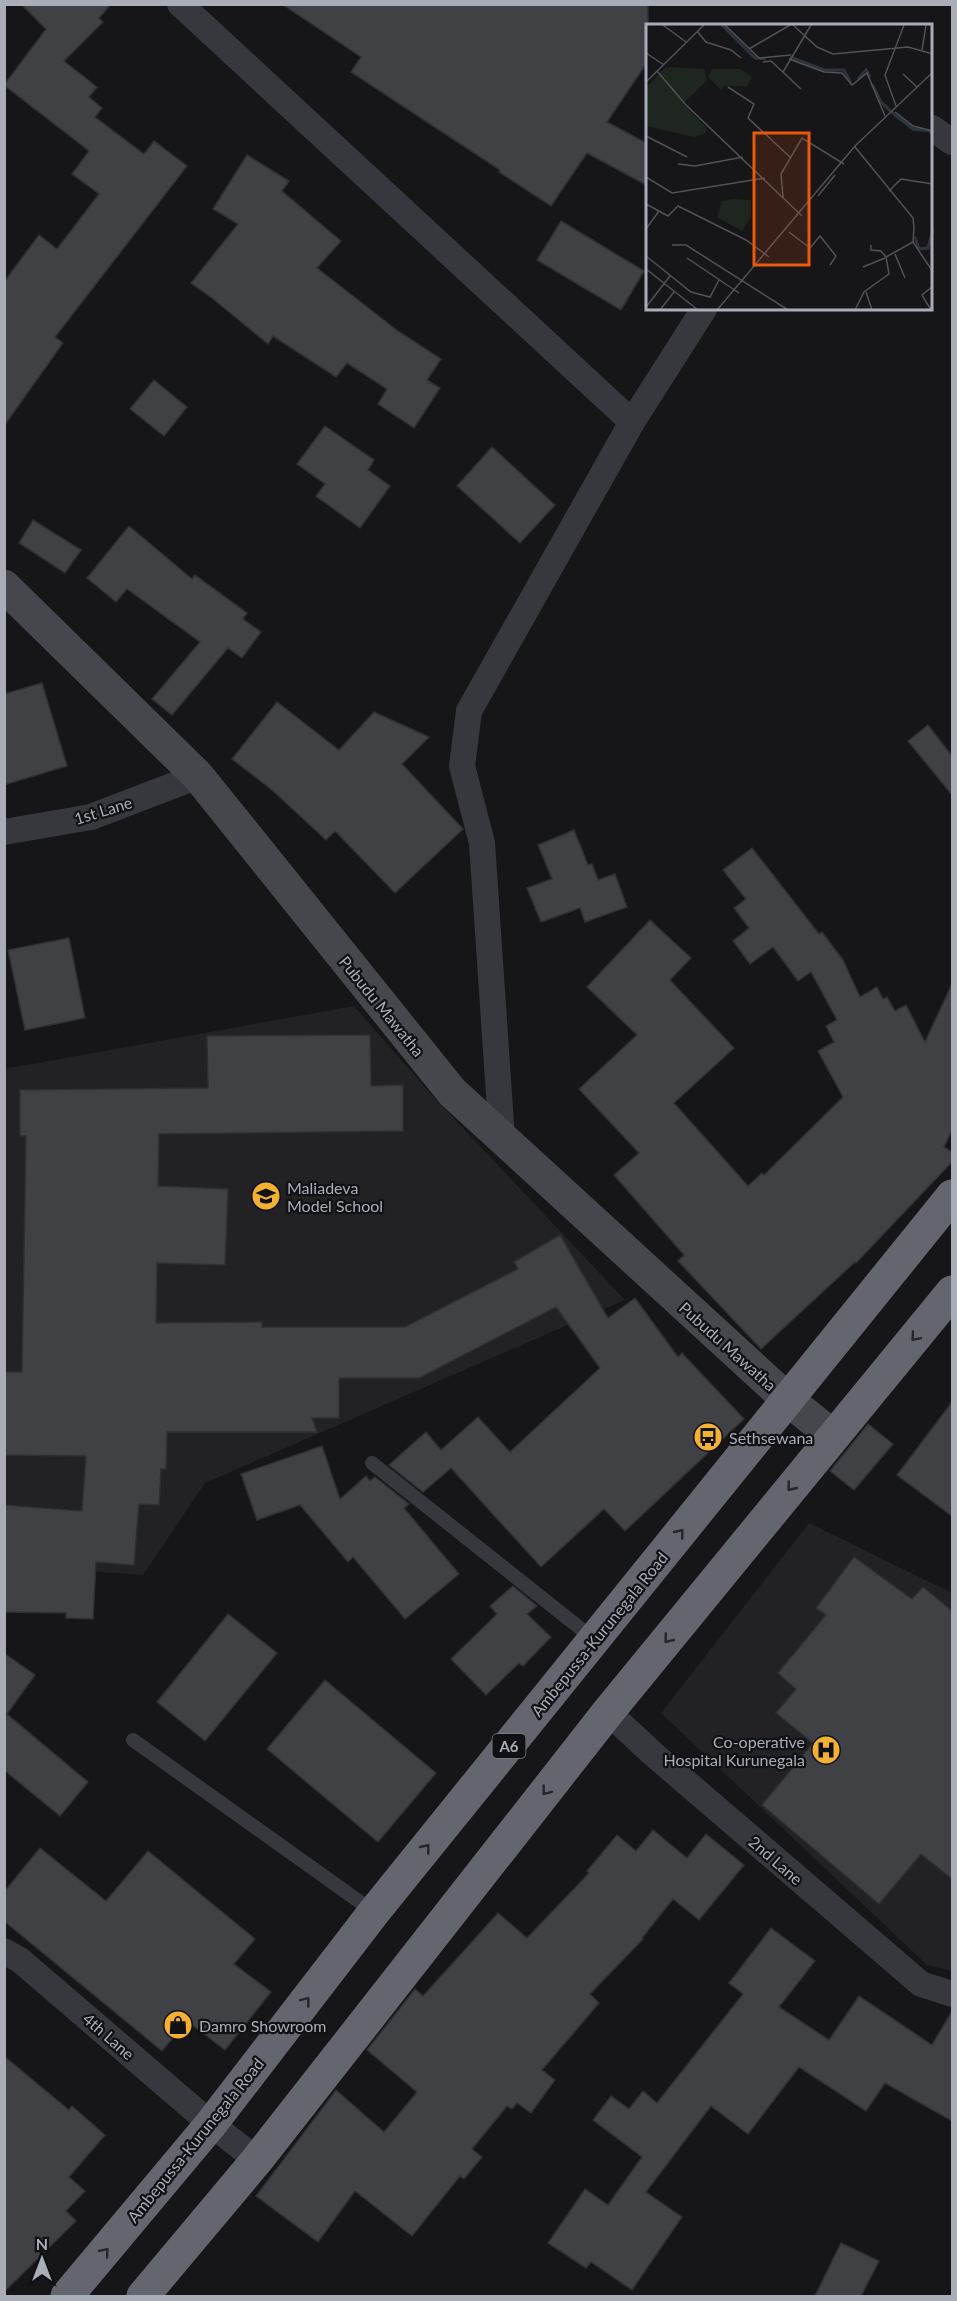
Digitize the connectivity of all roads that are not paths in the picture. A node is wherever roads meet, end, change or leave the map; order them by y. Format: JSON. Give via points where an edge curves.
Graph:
{"nodes":[{"id":1,"x":180,"y":4,"type":"edge"},
{"id":2,"x":933,"y":129,"type":"edge"},
{"id":3,"x":952,"y":142,"type":"edge"},
{"id":4,"x":703,"y":310,"type":"edge"},
{"id":5,"x":632,"y":423,"type":"junction"},
{"id":6,"x":4,"y":586,"type":"edge"},
{"id":7,"x":198,"y":776,"type":"junction"},
{"id":8,"x":4,"y":832,"type":"edge"},
{"id":9,"x":502,"y":1139,"type":"junction"},
{"id":10,"x":952,"y":1196,"type":"edge"},
{"id":11,"x":952,"y":1292,"type":"edge"},
{"id":12,"x":787,"y":1399,"type":"junction"},
{"id":13,"x":833,"y":1436,"type":"junction"},
{"id":14,"x":372,"y":1463,"type":"dead end"},
{"id":15,"x":595,"y":1640,"type":"junction"},
{"id":16,"x":608,"y":1712,"type":"junction"},
{"id":17,"x":133,"y":1740,"type":"dead end"},
{"id":18,"x":374,"y":1912,"type":"junction"},
{"id":19,"x":4,"y":1951,"type":"edge"},
{"id":20,"x":952,"y":1994,"type":"edge"},
{"id":21,"x":211,"y":2124,"type":"junction"},
{"id":22,"x":257,"y":2160,"type":"junction"},
{"id":23,"x":67,"y":2296,"type":"edge"},
{"id":24,"x":143,"y":2296,"type":"edge"}],
"edges":[{"from":1,"to":5,"type":"street"},
{"from":2,"to":3,"type":"street"},
{"from":4,"to":5,"type":"street"},
{"from":5,"to":9,"type":"street","via":[[469,711],[462,766],[482,843]]},
{"from":6,"to":7,"type":"street","name":"Pubudu Mawatha"},
{"from":7,"to":8,"type":"street","name":"1st Lane","via":[[91,817]]},
{"from":7,"to":9,"type":"street","name":"Pubudu Mawatha","via":[[452,1092]]},
{"from":9,"to":12,"type":"street","name":"Pubudu Mawatha"},
{"from":10,"to":12,"type":"highway","name":"Ambepussa-Kurunegala Road","number":"A6"},
{"from":11,"to":13,"type":"highway","one_way":true},
{"from":12,"to":13,"type":"street","name":"Pubudu Mawatha"},
{"from":15,"to":12,"type":"highway","name":"Ambepussa-Kurunegala Road","number":"A6","one_way":true},
{"from":13,"to":16,"type":"highway","one_way":true},
{"from":14,"to":15,"type":"lane"},
{"from":18,"to":15,"type":"highway","name":"Ambepussa-Kurunegala Road","number":"A6","one_way":true},
{"from":16,"to":20,"type":"street","name":"2nd Lane","via":[[921,1984]]},
{"from":16,"to":22,"type":"highway","one_way":true},
{"from":17,"to":18,"type":"lane"},
{"from":21,"to":18,"type":"highway","name":"Ambepussa-Kurunegala Road","number":"A6","one_way":true},
{"from":19,"to":21,"type":"street","name":"4th Lane","via":[[20,1960]]},
{"from":21,"to":22,"type":"street","name":"4th Lane"},
{"from":23,"to":21,"type":"highway","name":"Ambepussa-Kurunegala Road","number":"A6","one_way":true},
{"from":22,"to":24,"type":"highway"}]}
